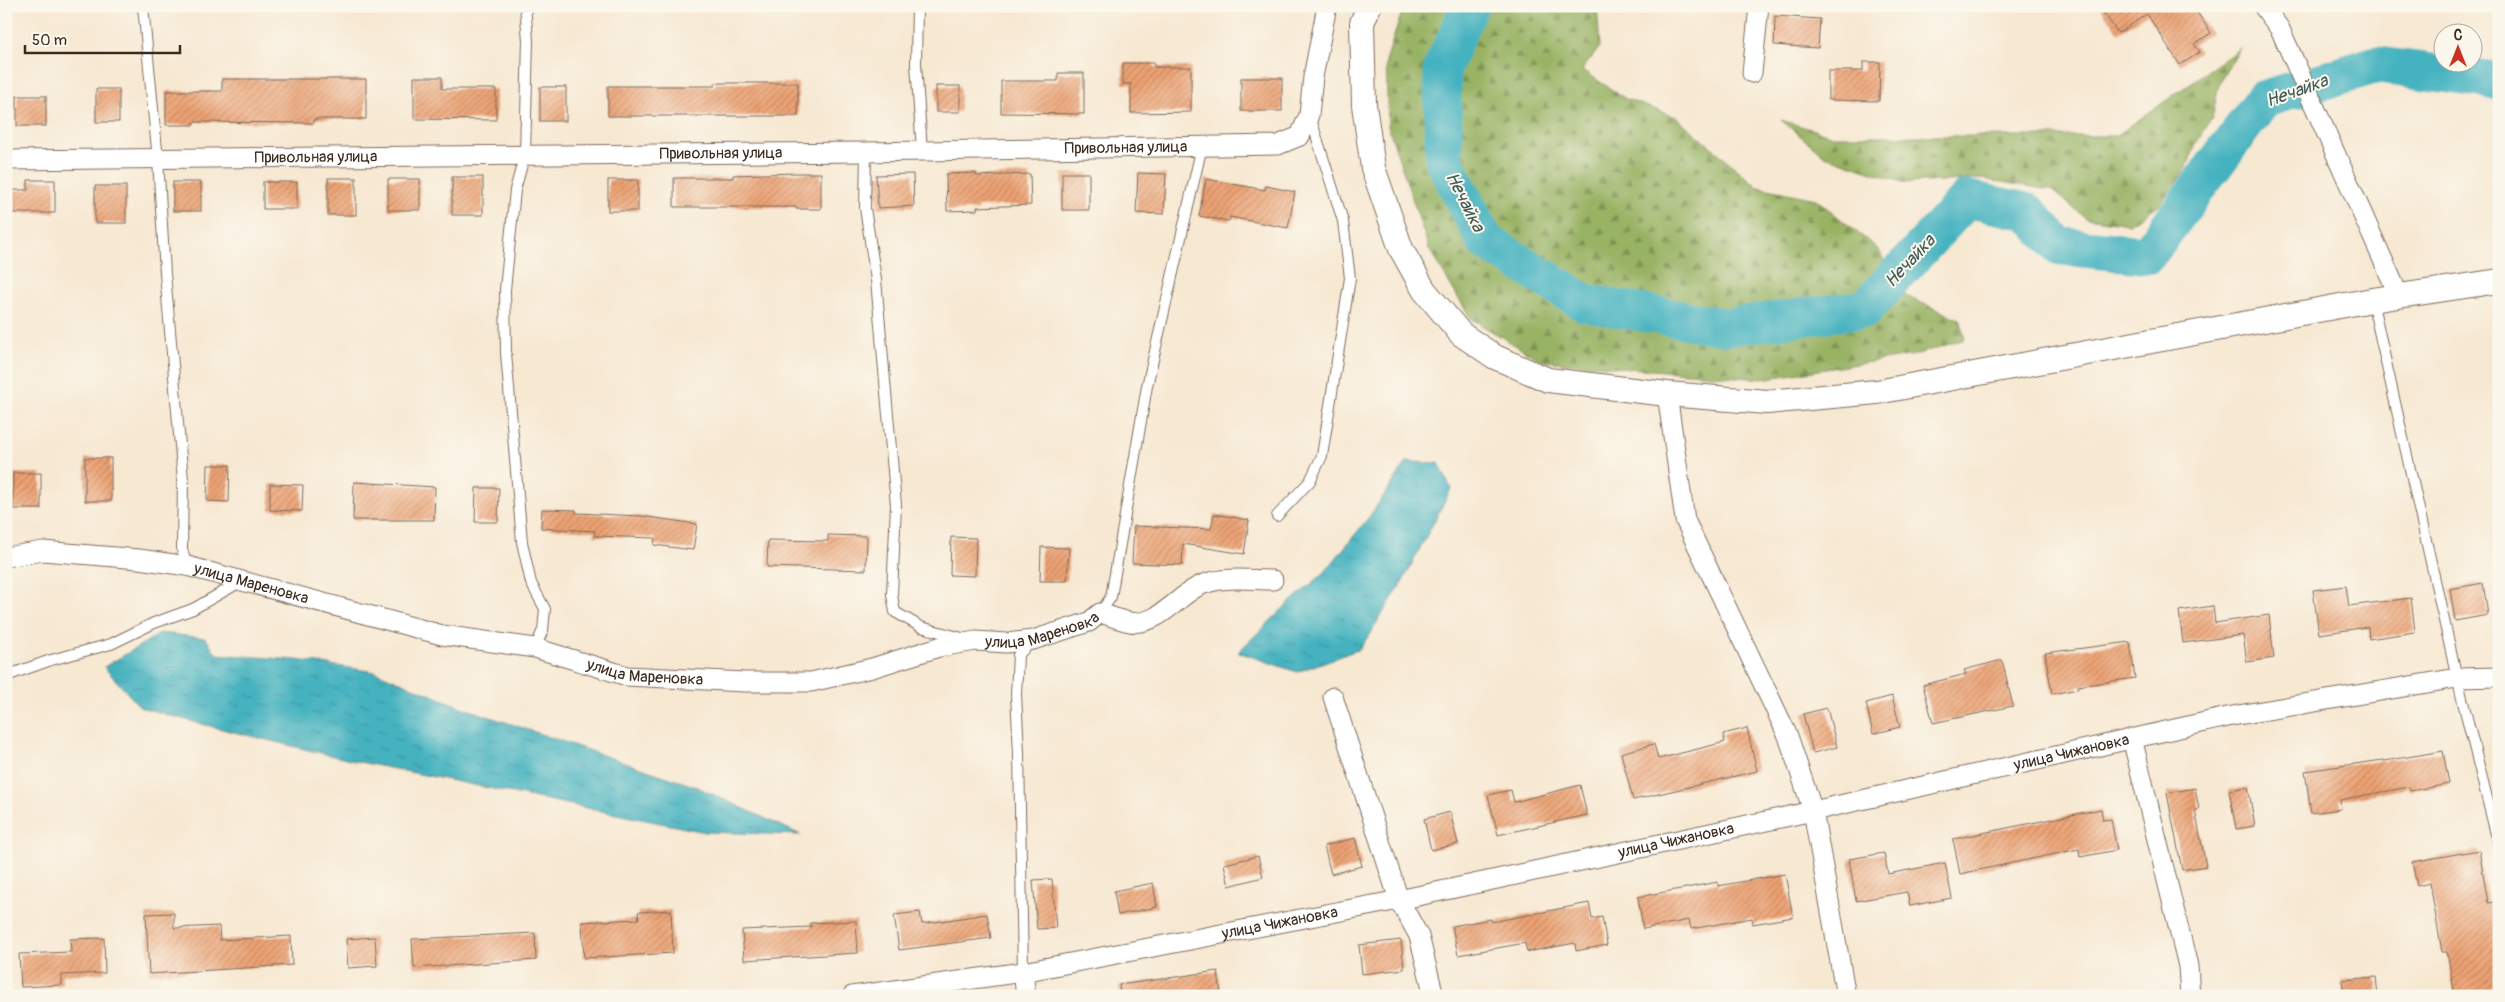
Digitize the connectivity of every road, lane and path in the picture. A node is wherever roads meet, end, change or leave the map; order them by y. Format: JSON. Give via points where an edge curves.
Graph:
{"nodes":[{"id":1,"x":143,"y":6,"type":"edge"},
{"id":2,"x":525,"y":6,"type":"edge"},
{"id":3,"x":917,"y":6,"type":"edge"},
{"id":4,"x":1327,"y":6,"type":"edge"},
{"id":5,"x":1369,"y":6,"type":"edge"},
{"id":6,"x":1759,"y":6,"type":"edge"},
{"id":7,"x":2263,"y":6,"type":"edge"},
{"id":8,"x":1752,"y":72,"type":"dead end"},
{"id":9,"x":1309,"y":115,"type":"junction"},
{"id":10,"x":1202,"y":146,"type":"junction"},
{"id":11,"x":922,"y":151,"type":"junction"},
{"id":12,"x":866,"y":152,"type":"junction"},
{"id":13,"x":525,"y":154,"type":"junction"},
{"id":14,"x":6,"y":160,"type":"edge"},
{"id":15,"x":158,"y":160,"type":"junction"},
{"id":16,"x":2499,"y":281,"type":"edge"},
{"id":17,"x":2399,"y":296,"type":"junction"},
{"id":18,"x":2372,"y":300,"type":"junction"},
{"id":19,"x":1667,"y":394,"type":"junction"},
{"id":20,"x":1276,"y":516,"type":"dead end"},
{"id":21,"x":6,"y":557,"type":"edge"},
{"id":22,"x":187,"y":566,"type":"junction"},
{"id":23,"x":242,"y":580,"type":"junction"},
{"id":24,"x":1273,"y":580,"type":"dead end"},
{"id":25,"x":1100,"y":613,"type":"junction"},
{"id":26,"x":1033,"y":640,"type":"junction"},
{"id":27,"x":976,"y":641,"type":"junction"},
{"id":28,"x":534,"y":648,"type":"junction"},
{"id":29,"x":6,"y":676,"type":"edge"},
{"id":30,"x":2499,"y":677,"type":"edge"},
{"id":31,"x":2457,"y":678,"type":"junction"},
{"id":32,"x":1333,"y":697,"type":"dead end"},
{"id":33,"x":2132,"y":738,"type":"junction"},
{"id":34,"x":1813,"y":811,"type":"junction"},
{"id":35,"x":2499,"y":846,"type":"edge"},
{"id":36,"x":1399,"y":900,"type":"junction"},
{"id":37,"x":1023,"y":972,"type":"junction"},
{"id":38,"x":852,"y":996,"type":"edge"},
{"id":39,"x":1026,"y":996,"type":"edge"},
{"id":40,"x":1434,"y":996,"type":"edge"},
{"id":41,"x":1846,"y":996,"type":"edge"},
{"id":42,"x":2190,"y":996,"type":"edge"}],
"edges":[{"from":1,"to":15,"type":"lane"},
{"from":2,"to":13,"type":"lane","via":[[528,40]]},
{"from":3,"to":11,"type":"lane","via":[[916,64]]},
{"from":4,"to":9,"type":"street","name":"Привольная улица"},
{"from":5,"to":19,"type":"street","via":[[1362,23],[1361,53],[1373,168],[1401,249],[1424,290],[1461,334],[1495,357],[1548,380]]},
{"from":6,"to":8,"type":"street"},
{"from":7,"to":17,"type":"street","via":[[2280,29]]},
{"from":9,"to":10,"type":"street","name":"Привольная улица","via":[[1300,136],[1278,145]]},
{"from":9,"to":20,"type":"lane","via":[[1343,221],[1350,278],[1322,456],[1310,481]]},
{"from":10,"to":11,"type":"street","name":"Привольная улица"},
{"from":10,"to":25,"type":"lane","via":[[1147,386],[1111,598]]},
{"from":11,"to":12,"type":"street","name":"Привольная улица"},
{"from":12,"to":13,"type":"street","name":"Привольная улица"},
{"from":12,"to":27,"type":"lane","via":[[865,208],[876,280],[896,505],[892,595],[895,612],[921,627]]},
{"from":13,"to":15,"type":"street","name":"Привольная улица"},
{"from":13,"to":28,"type":"lane","via":[[515,190],[505,308],[522,542],[531,583],[545,609],[542,630]]},
{"from":14,"to":15,"type":"street","name":"Привольная улица"},
{"from":15,"to":22,"type":"lane","via":[[183,480],[182,549]]},
{"from":16,"to":17,"type":"street"},
{"from":17,"to":18,"type":"street"},
{"from":18,"to":19,"type":"street","via":[[1877,392],[1767,402]]},
{"from":18,"to":31,"type":"lane"},
{"from":19,"to":34,"type":"street","via":[[1685,520],[1788,736]]},
{"from":21,"to":22,"type":"street","name":"улица Мареновка","via":[[43,551]]},
{"from":22,"to":23,"type":"street","name":"улица Мареновка"},
{"from":23,"to":28,"type":"street","name":"улица Мареновка","via":[[442,635]]},
{"from":23,"to":29,"type":"lane","via":[[194,609],[154,623],[111,644]]},
{"from":24,"to":25,"type":"street","name":"улица Мареновка","via":[[1212,582],[1197,587],[1145,622],[1130,622]]},
{"from":25,"to":26,"type":"street","name":"улица Мареновка","via":[[1089,622]]},
{"from":26,"to":27,"type":"street","name":"улица Мареновка","via":[[1006,643]]},
{"from":26,"to":37,"type":"lane","via":[[1018,655],[1016,694]]},
{"from":27,"to":28,"type":"street","name":"улица Мареновка","via":[[939,647],[872,668],[811,682],[627,676]]},
{"from":30,"to":31,"type":"street","name":"улица Чижановка"},
{"from":31,"to":33,"type":"street","name":"улица Чижановка","via":[[2232,716]]},
{"from":31,"to":35,"type":"lane"},
{"from":32,"to":36,"type":"street"},
{"from":33,"to":34,"type":"street","name":"улица Чижановка"},
{"from":33,"to":42,"type":"street","via":[[2188,966]]},
{"from":34,"to":36,"type":"street","name":"улица Чижановка"},
{"from":34,"to":41,"type":"street"},
{"from":36,"to":37,"type":"street","name":"улица Чижановка"},
{"from":36,"to":40,"type":"street","via":[[1419,936]]},
{"from":37,"to":38,"type":"street","name":"улица Чижановка"},
{"from":37,"to":39,"type":"street"}]}
